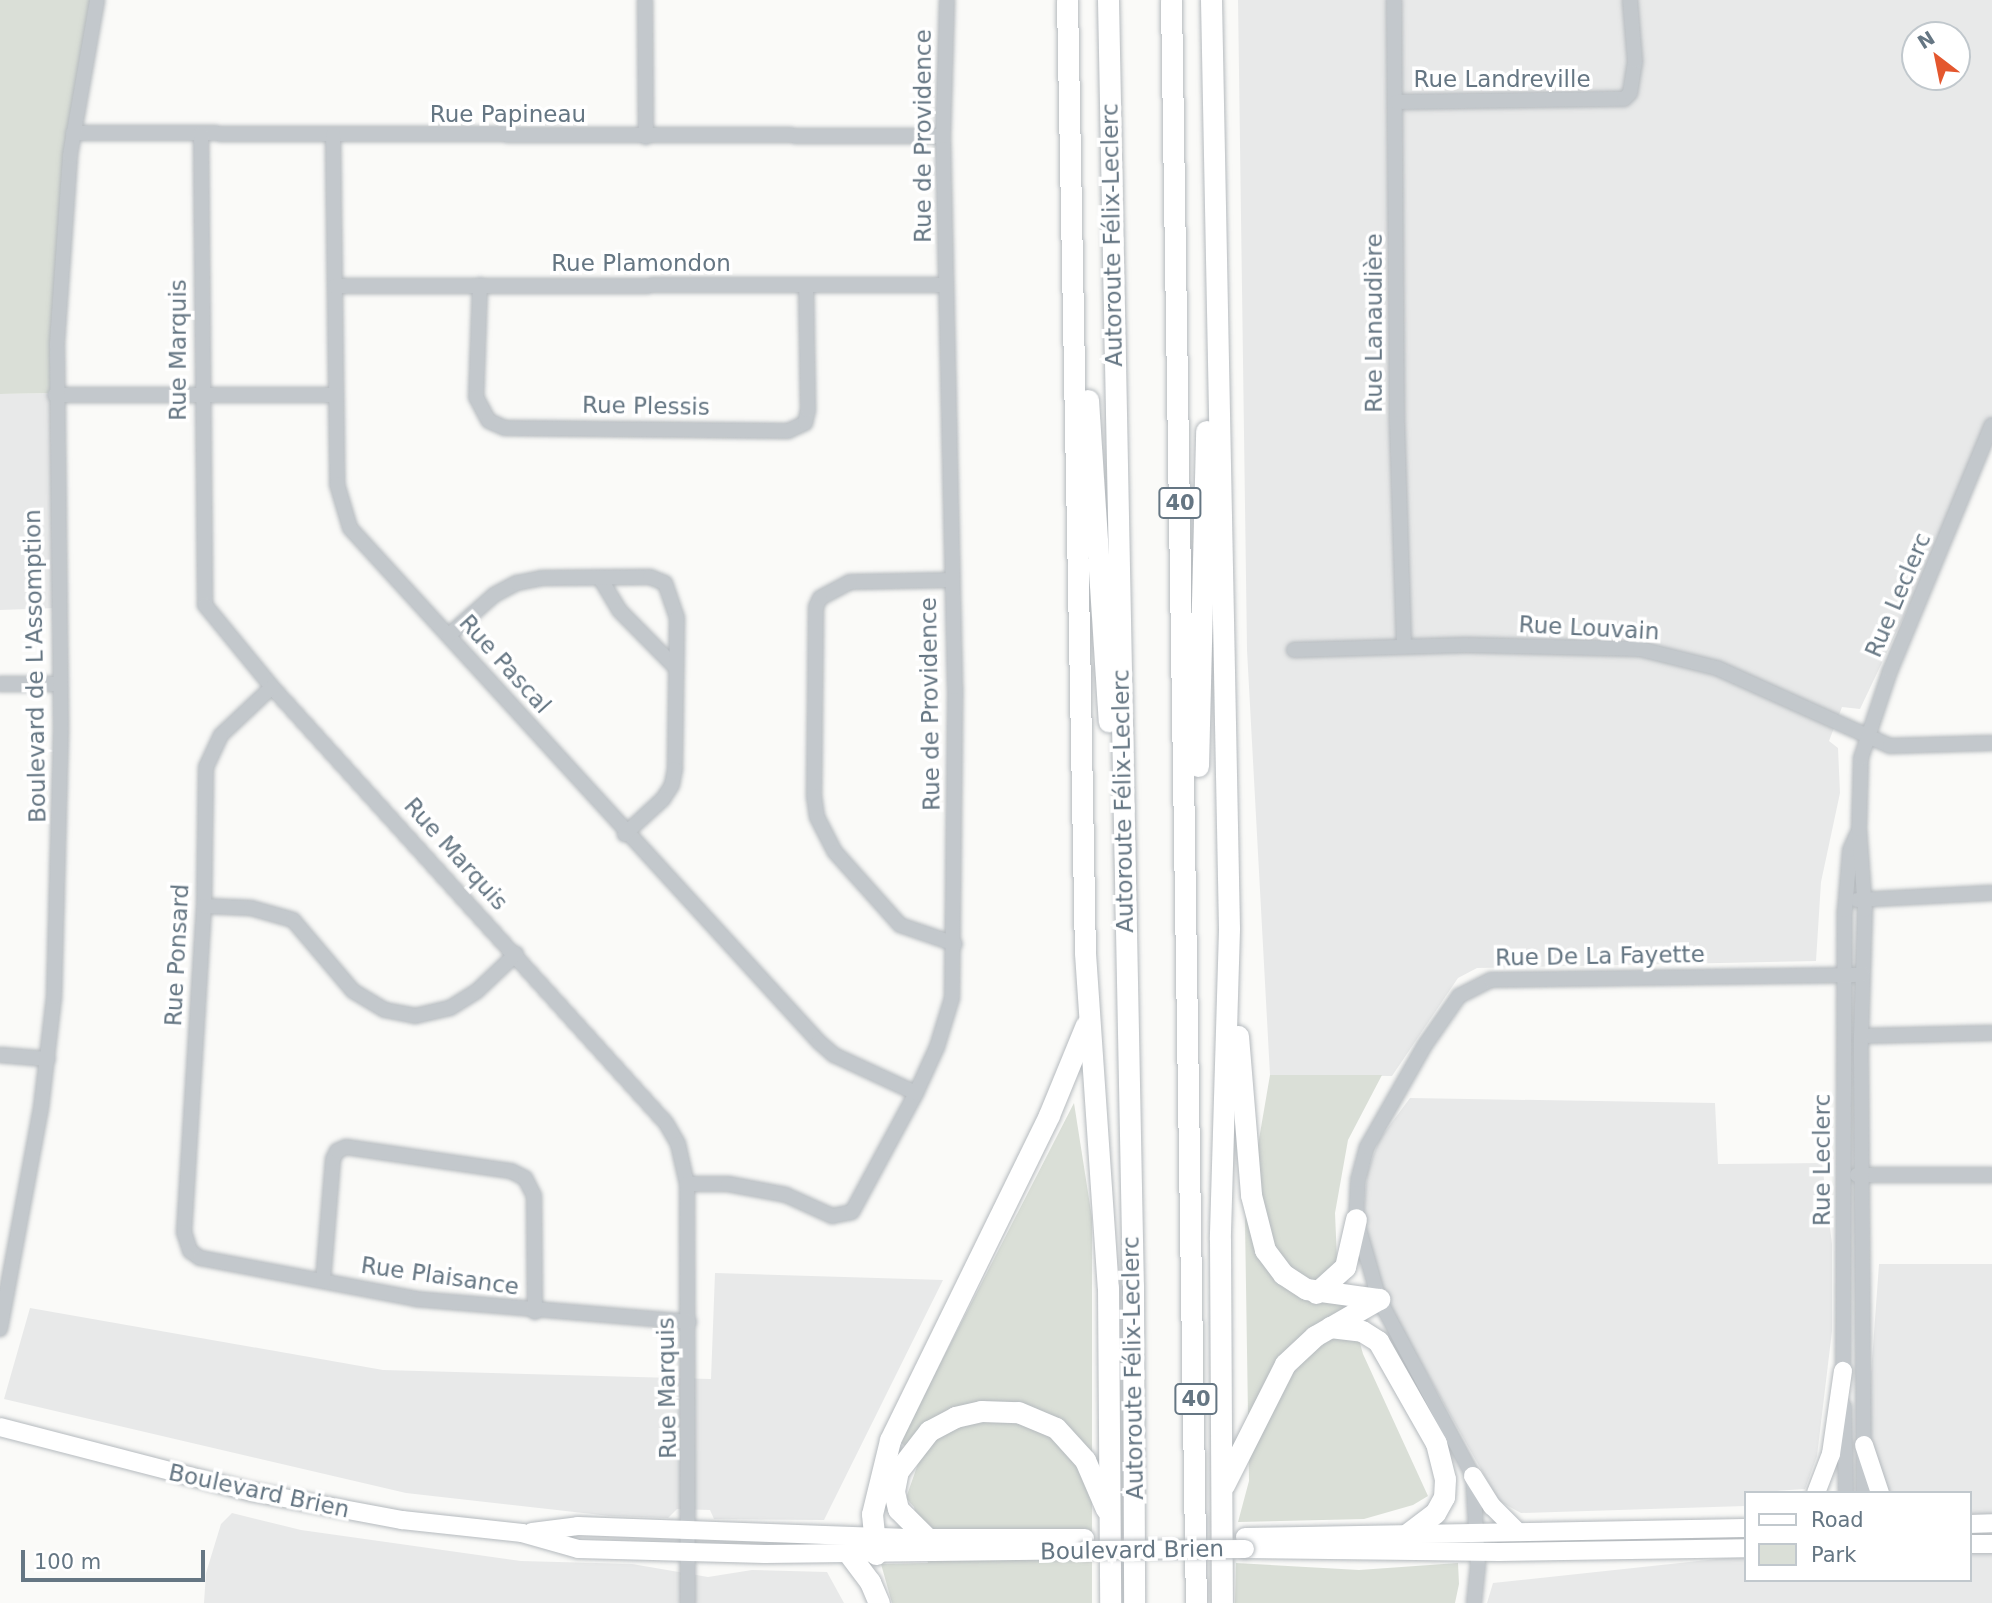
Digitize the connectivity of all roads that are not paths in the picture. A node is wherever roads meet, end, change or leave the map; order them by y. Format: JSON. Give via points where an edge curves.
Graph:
{"nodes":[{"id":1,"x":97,"y":0,"type":"edge"},
{"id":2,"x":645,"y":0,"type":"edge"},
{"id":3,"x":947,"y":0,"type":"edge"},
{"id":4,"x":1067,"y":0,"type":"edge"},
{"id":5,"x":1108,"y":0,"type":"edge"},
{"id":6,"x":1171,"y":0,"type":"edge"},
{"id":7,"x":1211,"y":0,"type":"edge"},
{"id":8,"x":1394,"y":0,"type":"edge"},
{"id":9,"x":1630,"y":0,"type":"edge"},
{"id":10,"x":1396,"y":102,"type":"junction"},
{"id":11,"x":73,"y":133,"type":"junction"},
{"id":12,"x":201,"y":134,"type":"junction"},
{"id":13,"x":333,"y":135,"type":"junction"},
{"id":14,"x":943,"y":136,"type":"junction"},
{"id":15,"x":646,"y":137,"type":"junction"},
{"id":16,"x":1071,"y":207,"type":"junction"},
{"id":17,"x":480,"y":285,"type":"junction"},
{"id":18,"x":946,"y":285,"type":"junction"},
{"id":19,"x":336,"y":286,"type":"junction"},
{"id":20,"x":806,"y":287,"type":"junction"},
{"id":21,"x":1216,"y":293,"type":"junction"},
{"id":22,"x":201,"y":394,"type":"junction"},
{"id":23,"x":55,"y":395,"type":"junction"},
{"id":24,"x":336,"y":395,"type":"junction"},
{"id":25,"x":1992,"y":425,"type":"edge"},
{"id":26,"x":600,"y":578,"type":"junction"},
{"id":27,"x":950,"y":580,"type":"junction"},
{"id":28,"x":449,"y":635,"type":"junction"},
{"id":29,"x":1404,"y":646,"type":"junction"},
{"id":30,"x":1294,"y":650,"type":"dead end"},
{"id":31,"x":673,"y":665,"type":"junction"},
{"id":32,"x":0,"y":684,"type":"edge"},
{"id":33,"x":58,"y":684,"type":"junction"},
{"id":34,"x":272,"y":687,"type":"junction"},
{"id":35,"x":1866,"y":736,"type":"junction"},
{"id":36,"x":1992,"y":743,"type":"edge"},
{"id":37,"x":1859,"y":829,"type":"junction"},
{"id":38,"x":625,"y":834,"type":"junction"},
{"id":39,"x":1124,"y":876,"type":"junction"},
{"id":40,"x":1992,"y":893,"type":"edge"},
{"id":41,"x":1864,"y":899,"type":"junction"},
{"id":42,"x":1845,"y":902,"type":"junction"},
{"id":43,"x":204,"y":906,"type":"junction"},
{"id":44,"x":1228,"y":929,"type":"junction"},
{"id":45,"x":955,"y":944,"type":"junction"},
{"id":46,"x":516,"y":954,"type":"junction"},
{"id":47,"x":1863,"y":975,"type":"junction"},
{"id":48,"x":1843,"y":976,"type":"junction"},
{"id":49,"x":1189,"y":1006,"type":"junction"},
{"id":50,"x":1087,"y":1023,"type":"junction"},
{"id":51,"x":1992,"y":1033,"type":"edge"},
{"id":52,"x":1861,"y":1036,"type":"junction"},
{"id":53,"x":0,"y":1055,"type":"edge"},
{"id":54,"x":47,"y":1059,"type":"junction"},
{"id":55,"x":916,"y":1093,"type":"junction"},
{"id":56,"x":1845,"y":1174,"type":"junction"},
{"id":57,"x":1864,"y":1175,"type":"junction"},
{"id":58,"x":1992,"y":1175,"type":"edge"},
{"id":59,"x":687,"y":1184,"type":"junction"},
{"id":60,"x":1356,"y":1219,"type":"junction"},
{"id":61,"x":190,"y":1251,"type":"joint"},
{"id":62,"x":323,"y":1281,"type":"junction"},
{"id":63,"x":1316,"y":1293,"type":"junction"},
{"id":64,"x":1379,"y":1299,"type":"junction"},
{"id":65,"x":535,"y":1312,"type":"junction"},
{"id":66,"x":689,"y":1322,"type":"junction"},
{"id":67,"x":1330,"y":1327,"type":"junction"},
{"id":68,"x":0,"y":1329,"type":"edge"},
{"id":69,"x":1843,"y":1371,"type":"junction"},
{"id":70,"x":0,"y":1427,"type":"edge"},
{"id":71,"x":1864,"y":1445,"type":"junction"},
{"id":72,"x":1473,"y":1476,"type":"junction"},
{"id":73,"x":1223,"y":1487,"type":"junction"},
{"id":74,"x":1817,"y":1491,"type":"edge"},
{"id":75,"x":1846,"y":1491,"type":"edge"},
{"id":76,"x":1864,"y":1491,"type":"edge"},
{"id":77,"x":1879,"y":1491,"type":"edge"},
{"id":78,"x":1111,"y":1521,"type":"junction"},
{"id":79,"x":1992,"y":1523,"type":"edge"},
{"id":80,"x":1971,"y":1524,"type":"edge"},
{"id":81,"x":1744,"y":1528,"type":"edge"},
{"id":82,"x":690,"y":1530,"type":"junction"},
{"id":83,"x":1517,"y":1531,"type":"junction"},
{"id":84,"x":522,"y":1533,"type":"junction"},
{"id":85,"x":1474,"y":1533,"type":"junction"},
{"id":86,"x":1405,"y":1536,"type":"junction"},
{"id":87,"x":929,"y":1539,"type":"junction"},
{"id":88,"x":1245,"y":1543,"type":"junction"},
{"id":89,"x":1085,"y":1544,"type":"junction"},
{"id":90,"x":1971,"y":1544,"type":"edge"},
{"id":91,"x":1992,"y":1544,"type":"edge"},
{"id":92,"x":874,"y":1545,"type":"junction"},
{"id":93,"x":1744,"y":1548,"type":"edge"},
{"id":94,"x":689,"y":1552,"type":"junction"},
{"id":95,"x":1477,"y":1552,"type":"junction"},
{"id":96,"x":849,"y":1554,"type":"junction"},
{"id":97,"x":688,"y":1603,"type":"edge"},
{"id":98,"x":879,"y":1603,"type":"edge"},
{"id":99,"x":1110,"y":1603,"type":"edge"},
{"id":100,"x":1134,"y":1603,"type":"edge"},
{"id":101,"x":1196,"y":1603,"type":"edge"},
{"id":102,"x":1222,"y":1603,"type":"edge"},
{"id":103,"x":1474,"y":1603,"type":"edge"}],
"edges":[{"from":1,"to":11,"type":"street","name":"Boulevard de L'Assomption"},
{"from":2,"to":15,"type":"street"},
{"from":3,"to":14,"type":"street","name":"Rue de Providence"},
{"from":4,"to":16,"type":"highway"},
{"from":5,"to":39,"type":"highway","name":"Autoroute Félix-Leclerc"},
{"from":6,"to":49,"type":"highway","number":"40"},
{"from":7,"to":21,"type":"highway"},
{"from":8,"to":10,"type":"street","name":"Rue Lanaudière"},
{"from":9,"to":10,"type":"street","name":"Rue Landreville","via":[[1633,83],[1623,99]]},
{"from":10,"to":29,"type":"street","name":"Rue Lanaudière","via":[[1397,423]]},
{"from":11,"to":12,"type":"street","name":"Rue Papineau"},
{"from":11,"to":23,"type":"street","name":"Boulevard de L'Assomption"},
{"from":12,"to":13,"type":"street","name":"Rue Papineau"},
{"from":12,"to":22,"type":"street","name":"Rue Marquis"},
{"from":13,"to":15,"type":"street","name":"Rue Papineau"},
{"from":13,"to":19,"type":"street","name":"Rue Pascal"},
{"from":14,"to":15,"type":"street","name":"Rue Papineau"},
{"from":14,"to":18,"type":"street","name":"Rue de Providence"},
{"from":16,"to":39,"type":"highway","via":[[1095,481],[1100,630]]},
{"from":16,"to":50,"type":"highway"},
{"from":17,"to":19,"type":"street","name":"Rue Plamondon"},
{"from":17,"to":20,"type":"street","name":"Rue Plamondon"},
{"from":17,"to":20,"type":"street","name":"Rue Plessis","via":[[476,397],[489,421],[505,428],[774,431],[805,423],[808,410]]},
{"from":18,"to":20,"type":"street","name":"Rue Plamondon"},
{"from":18,"to":27,"type":"street","name":"Rue de Providence"},
{"from":19,"to":24,"type":"street","name":"Rue Pascal"},
{"from":21,"to":44,"type":"highway"},
{"from":21,"to":49,"type":"highway","via":[[1204,452],[1204,594]]},
{"from":22,"to":23,"type":"street"},
{"from":22,"to":24,"type":"street"},
{"from":22,"to":34,"type":"street","name":"Rue Marquis","via":[[205,605]]},
{"from":23,"to":33,"type":"street","name":"Boulevard de L'Assomption"},
{"from":24,"to":28,"type":"street","name":"Rue Pascal","via":[[342,514],[349,528]]},
{"from":25,"to":35,"type":"street","name":"Rue Leclerc"},
{"from":26,"to":28,"type":"street","via":[[517,583],[494,596]]},
{"from":26,"to":31,"type":"street","via":[[619,610]]},
{"from":26,"to":31,"type":"street","via":[[650,577],[665,583],[677,618]]},
{"from":27,"to":45,"type":"street","name":"Rue de Providence"},
{"from":27,"to":45,"type":"street","via":[[850,582],[820,598],[816,607],[814,796],[817,817],[835,852],[900,925]]},
{"from":28,"to":38,"type":"street","name":"Rue Pascal"},
{"from":29,"to":30,"type":"street","name":"Rue Louvain"},
{"from":29,"to":35,"type":"street","name":"Rue Louvain","via":[[1640,649],[1717,668]]},
{"from":31,"to":38,"type":"street","via":[[672,785]]},
{"from":32,"to":33,"type":"street"},
{"from":33,"to":54,"type":"street","name":"Boulevard de L'Assomption","via":[[58,880]]},
{"from":34,"to":43,"type":"street","name":"Rue Ponsard","via":[[220,735],[206,767]]},
{"from":34,"to":46,"type":"street","name":"Rue Marquis"},
{"from":35,"to":36,"type":"street","name":"Rue Louvain","via":[[1898,746]]},
{"from":35,"to":37,"type":"street","name":"Rue Leclerc","via":[[1860,769]]},
{"from":37,"to":41,"type":"street","name":"Rue Leclerc"},
{"from":37,"to":42,"type":"street","name":"Rue Leclerc","via":[[1850,850]]},
{"from":38,"to":55,"type":"street","name":"Rue Pascal","via":[[834,1055]]},
{"from":39,"to":100,"type":"highway","name":"Autoroute Félix-Leclerc"},
{"from":40,"to":41,"type":"street"},
{"from":41,"to":42,"type":"street"},
{"from":41,"to":47,"type":"street","name":"Rue Leclerc"},
{"from":42,"to":48,"type":"street","name":"Rue Leclerc"},
{"from":43,"to":46,"type":"street","via":[[251,908],[293,920],[353,991],[385,1010],[415,1016],[450,1008]]},
{"from":43,"to":61,"type":"street","name":"Rue Ponsard","via":[[184,1233]]},
{"from":44,"to":63,"type":"highway","via":[[1257,1227],[1279,1270]]},
{"from":44,"to":73,"type":"highway","via":[[1219,1252]]},
{"from":45,"to":55,"type":"street","name":"Rue de Providence","via":[[952,998]]},
{"from":46,"to":59,"type":"street","name":"Rue Marquis","via":[[666,1123],[678,1143]]},
{"from":47,"to":48,"type":"street","name":"Rue De La Fayette"},
{"from":47,"to":52,"type":"street","name":"Rue Leclerc"},
{"from":48,"to":56,"type":"street","name":"Rue Leclerc"},
{"from":48,"to":60,"type":"street","name":"Rue De La Fayette","via":[[1501,979],[1470,987],[1445,1014],[1372,1135],[1358,1180]]},
{"from":49,"to":101,"type":"highway","number":"40"},
{"from":50,"to":78,"type":"highway","via":[[1107,1254]]},
{"from":50,"to":92,"type":"highway","via":[[1049,1115],[894,1431],[878,1486]]},
{"from":51,"to":52,"type":"street"},
{"from":52,"to":57,"type":"street","name":"Rue Leclerc"},
{"from":53,"to":54,"type":"street"},
{"from":54,"to":68,"type":"street","name":"Boulevard de L'Assomption"},
{"from":55,"to":59,"type":"street","name":"Rue de Providence","via":[[852,1212],[832,1216],[786,1195],[728,1184]]},
{"from":56,"to":57,"type":"street"},
{"from":56,"to":69,"type":"street","name":"Rue Leclerc"},
{"from":57,"to":58,"type":"street"},
{"from":57,"to":71,"type":"street","name":"Rue Leclerc"},
{"from":59,"to":66,"type":"street","name":"Rue Marquis"},
{"from":60,"to":63,"type":"highway","via":[[1345,1267]]},
{"from":60,"to":64,"type":"street","name":"Rue De La Fayette"},
{"from":61,"to":62,"type":"street","name":"Rue Plaisance","via":[[200,1258]]},
{"from":62,"to":65,"type":"street","name":"Rue Plaisance","via":[[416,1299]]},
{"from":62,"to":65,"type":"street","via":[[332,1159],[337,1151],[346,1147],[483,1167],[520,1174],[530,1184]]},
{"from":63,"to":64,"type":"highway"},
{"from":64,"to":67,"type":"highway"},
{"from":64,"to":72,"type":"street","name":"Rue De La Fayette"},
{"from":65,"to":66,"type":"street","name":"Rue Plaisance"},
{"from":66,"to":82,"type":"street","name":"Rue Marquis"},
{"from":67,"to":73,"type":"highway","via":[[1298,1349],[1279,1372]]},
{"from":67,"to":86,"type":"highway","via":[[1362,1331],[1378,1341],[1436,1443],[1444,1473],[1444,1497],[1435,1513]]},
{"from":69,"to":74,"type":"main road","via":[[1831,1454]]},
{"from":69,"to":75,"type":"street","name":"Rue Leclerc"},
{"from":70,"to":84,"type":"main road","name":"Boulevard Brien","via":[[287,1499],[428,1523]]},
{"from":71,"to":76,"type":"street","name":"Rue Leclerc"},
{"from":71,"to":77,"type":"main road"},
{"from":72,"to":83,"type":"main road","via":[[1492,1506]]},
{"from":72,"to":85,"type":"street","name":"Rue De La Fayette"},
{"from":73,"to":102,"type":"highway"},
{"from":78,"to":87,"type":"highway","via":[[1090,1468],[1065,1435],[1027,1414],[981,1411],[954,1417],[929,1431],[898,1471],[894,1491],[898,1509]]},
{"from":78,"to":99,"type":"highway"},
{"from":79,"to":80,"type":"main road"},
{"from":81,"to":83,"type":"main road","name":"Boulevard Brien"},
{"from":82,"to":84,"type":"main road","name":"Boulevard Brien","via":[[578,1526]]},
{"from":82,"to":92,"type":"main road","name":"Boulevard Brien"},
{"from":82,"to":94,"type":"street","name":"Rue Marquis"},
{"from":83,"to":85,"type":"main road","name":"Boulevard Brien"},
{"from":84,"to":94,"type":"main road","name":"Boulevard Brien","via":[[578,1549]]},
{"from":85,"to":86,"type":"main road","name":"Boulevard Brien"},
{"from":85,"to":95,"type":"street","name":"Rue De La Fayette"},
{"from":86,"to":88,"type":"main road","name":"Boulevard Brien"},
{"from":87,"to":89,"type":"main road","name":"Boulevard Brien"},
{"from":87,"to":92,"type":"main road","name":"Boulevard Brien"},
{"from":88,"to":89,"type":"main road","name":"Boulevard Brien"},
{"from":88,"to":95,"type":"main road","name":"Boulevard Brien"},
{"from":89,"to":92,"type":"main road","name":"Boulevard Brien"},
{"from":90,"to":91,"type":"main road"},
{"from":92,"to":96,"type":"main road","name":"Boulevard Brien"},
{"from":93,"to":95,"type":"main road","name":"Boulevard Brien"},
{"from":94,"to":96,"type":"main road","name":"Boulevard Brien"},
{"from":94,"to":97,"type":"street","name":"Rue Marquis"},
{"from":95,"to":103,"type":"street","name":"Rue De La Fayette"},
{"from":96,"to":98,"type":"highway","via":[[870,1581]]}]}
